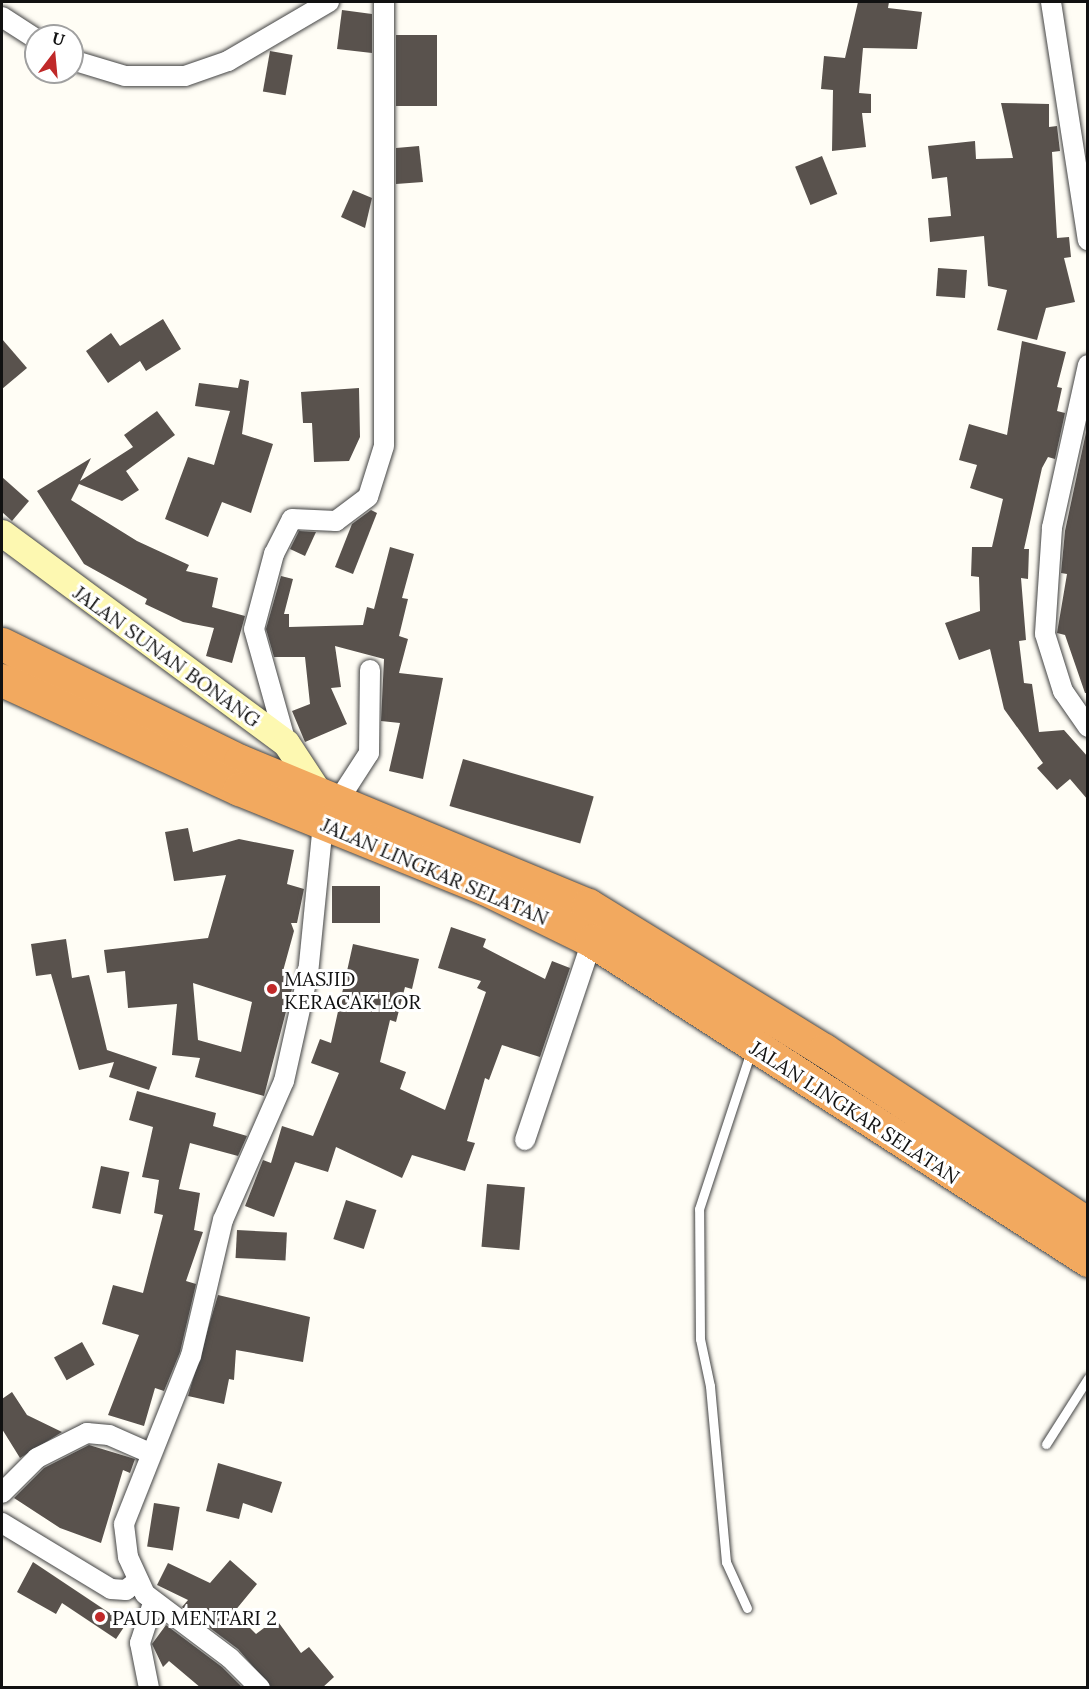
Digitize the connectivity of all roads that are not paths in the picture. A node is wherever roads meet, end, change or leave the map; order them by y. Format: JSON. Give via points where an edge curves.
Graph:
{"nodes":[{"id":1,"x":329,"y":2,"type":"edge"},
{"id":2,"x":384,"y":2,"type":"edge"},
{"id":3,"x":1051,"y":2,"type":"edge"},
{"id":4,"x":2,"y":17,"type":"edge"},
{"id":5,"x":24,"y":31,"type":"edge"},
{"id":6,"x":84,"y":64,"type":"edge"},
{"id":7,"x":1088,"y":240,"type":"edge"},
{"id":8,"x":1088,"y":365,"type":"edge"},
{"id":9,"x":2,"y":532,"type":"edge"},
{"id":10,"x":2,"y":644,"type":"edge"},
{"id":11,"x":370,"y":669,"type":"dead end"},
{"id":12,"x":2,"y":680,"type":"edge"},
{"id":13,"x":1088,"y":727,"type":"edge"},
{"id":14,"x":286,"y":743,"type":"junction"},
{"id":15,"x":327,"y":806,"type":"junction"},
{"id":16,"x":592,"y":941,"type":"junction"},
{"id":17,"x":752,"y":1046,"type":"junction"},
{"id":18,"x":860,"y":1074,"type":"junction"},
{"id":19,"x":840,"y":1102,"type":"junction"},
{"id":20,"x":525,"y":1140,"type":"dead end"},
{"id":21,"x":1088,"y":1224,"type":"edge"},
{"id":22,"x":1088,"y":1260,"type":"edge"},
{"id":23,"x":1088,"y":1378,"type":"edge"},
{"id":24,"x":1046,"y":1444,"type":"dead end"},
{"id":25,"x":150,"y":1453,"type":"junction"},
{"id":26,"x":2,"y":1493,"type":"edge"},
{"id":27,"x":2,"y":1523,"type":"edge"},
{"id":28,"x":137,"y":1581,"type":"junction"},
{"id":29,"x":153,"y":1603,"type":"junction"},
{"id":30,"x":747,"y":1608,"type":"dead end"},
{"id":31,"x":149,"y":1688,"type":"edge"},
{"id":32,"x":260,"y":1688,"type":"edge"}],
"edges":[{"from":1,"to":6,"type":"street","via":[[228,61],[185,76],[126,76]]},
{"from":2,"to":14,"type":"street","via":[[384,446],[368,497],[336,521],[292,519],[274,554],[254,629]]},
{"from":3,"to":7,"type":"street"},
{"from":4,"to":5,"type":"street"},
{"from":8,"to":13,"type":"street","via":[[1052,528],[1045,634],[1063,692]]},
{"from":9,"to":14,"type":"street","name":"JALAN SUNAN BONANG"},
{"from":10,"to":15,"type":"highway","name":"JALAN LINGKAR SELATAN"},
{"from":11,"to":15,"type":"street","via":[[369,753]]},
{"from":12,"to":15,"type":"highway","name":"JALAN LINGKAR SELATAN"},
{"from":14,"to":15,"type":"street","name":"JALAN SUNAN BONANG"},
{"from":15,"to":16,"type":"highway","name":"JALAN LINGKAR SELATAN"},
{"from":15,"to":18,"type":"highway","name":"JALAN LINGKAR SELATAN","via":[[588,905]]},
{"from":15,"to":25,"type":"street","via":[[308,974],[288,1065],[272,1114],[223,1220],[191,1356]]},
{"from":16,"to":17,"type":"highway","name":"JALAN LINGKAR SELATAN"},
{"from":16,"to":20,"type":"street"},
{"from":17,"to":19,"type":"highway","name":"JALAN LINGKAR SELATAN"},
{"from":17,"to":30,"type":"lane","via":[[699,1209],[700,1339],[712,1409],[726,1562]]},
{"from":18,"to":19,"type":"highway"},
{"from":18,"to":21,"type":"highway","name":"JALAN LINGKAR SELATAN"},
{"from":19,"to":22,"type":"highway","name":"JALAN LINGKAR SELATAN"},
{"from":23,"to":24,"type":"lane"},
{"from":25,"to":26,"type":"street","via":[[109,1435],[87,1433],[37,1458]]},
{"from":25,"to":28,"type":"street","via":[[124,1524]]},
{"from":27,"to":28,"type":"street","via":[[111,1588],[126,1590]]},
{"from":28,"to":29,"type":"street"},
{"from":29,"to":31,"type":"street","via":[[140,1649]]},
{"from":29,"to":32,"type":"street","via":[[230,1658]]}]}
